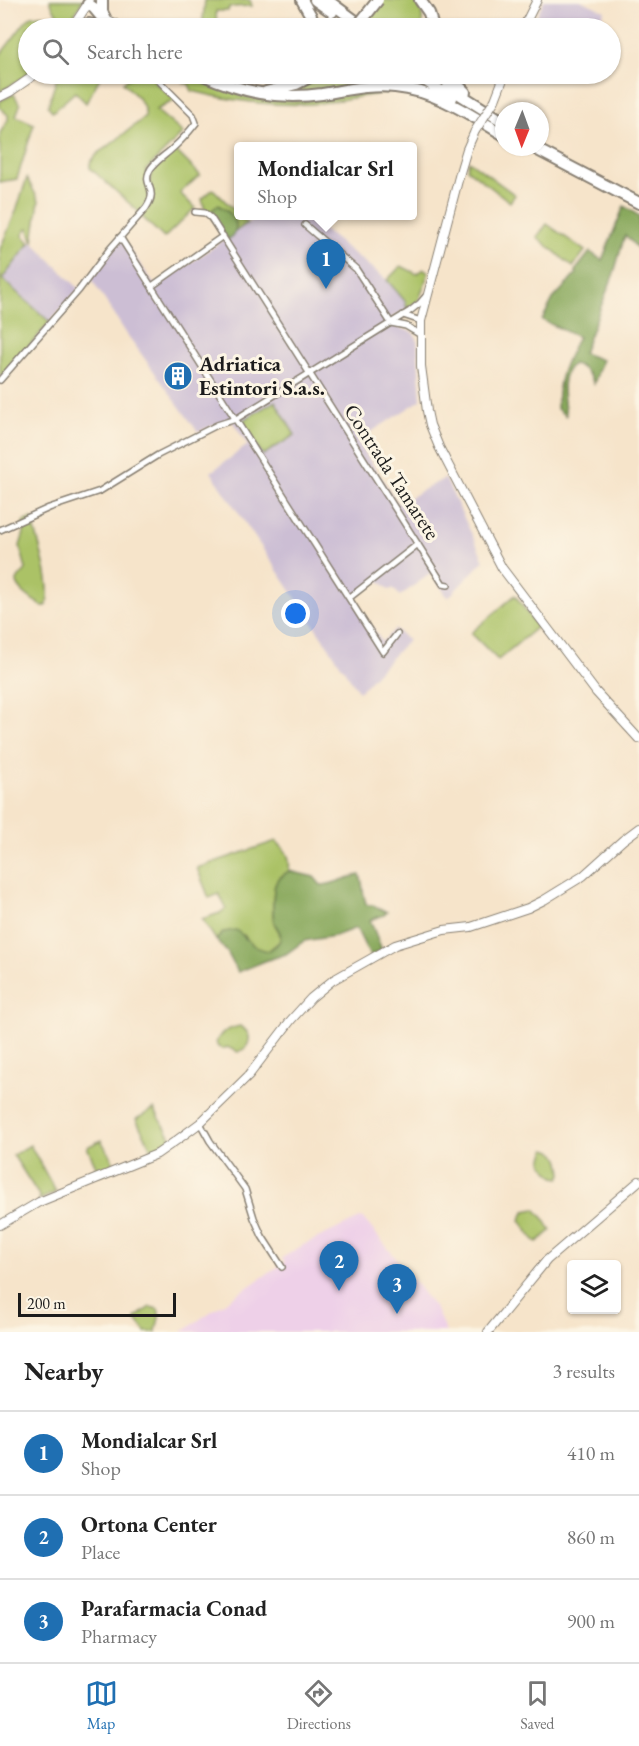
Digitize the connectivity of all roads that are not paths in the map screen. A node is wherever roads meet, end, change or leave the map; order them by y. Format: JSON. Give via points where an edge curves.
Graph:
{"nodes":[{"id":1,"x":102,"y":0,"type":"edge"},
{"id":2,"x":302,"y":0,"type":"edge"},
{"id":3,"x":315,"y":0,"type":"edge"},
{"id":4,"x":327,"y":0,"type":"edge"},
{"id":5,"x":378,"y":0,"type":"edge"},
{"id":6,"x":537,"y":0,"type":"edge"},
{"id":7,"x":89,"y":2,"type":"edge"},
{"id":8,"x":422,"y":3,"type":"edge"},
{"id":9,"x":79,"y":18,"type":"edge"},
{"id":10,"x":101,"y":18,"type":"edge"},
{"id":11,"x":104,"y":18,"type":"edge"},
{"id":12,"x":311,"y":18,"type":"edge"},
{"id":13,"x":340,"y":18,"type":"edge"},
{"id":14,"x":351,"y":18,"type":"edge"},
{"id":15,"x":363,"y":18,"type":"edge"},
{"id":16,"x":425,"y":18,"type":"edge"},
{"id":17,"x":430,"y":18,"type":"edge"},
{"id":18,"x":528,"y":18,"type":"edge"},
{"id":19,"x":22,"y":84,"type":"edge"},
{"id":20,"x":162,"y":84,"type":"edge"},
{"id":21,"x":228,"y":84,"type":"edge"},
{"id":22,"x":244,"y":84,"type":"edge"},
{"id":23,"x":296,"y":84,"type":"edge"},
{"id":24,"x":431,"y":84,"type":"edge"},
{"id":25,"x":443,"y":84,"type":"edge"},
{"id":26,"x":456,"y":84,"type":"edge"},
{"id":27,"x":501,"y":84,"type":"edge"},
{"id":28,"x":275,"y":90,"type":"junction"},
{"id":29,"x":256,"y":93,"type":"junction"},
{"id":30,"x":0,"y":97,"type":"edge"},
{"id":31,"x":484,"y":111,"type":"junction"},
{"id":32,"x":495,"y":117,"type":"edge"},
{"id":33,"x":495,"y":124,"type":"edge"},
{"id":34,"x":495,"y":130,"type":"edge"},
{"id":35,"x":549,"y":148,"type":"edge"},
{"id":36,"x":549,"y":156,"type":"edge"},
{"id":37,"x":639,"y":195,"type":"edge"},
{"id":38,"x":639,"y":203,"type":"edge"},
{"id":39,"x":195,"y":212,"type":"dead end"},
{"id":40,"x":305,"y":225,"type":"dead end"},
{"id":41,"x":223,"y":236,"type":"junction"},
{"id":42,"x":120,"y":237,"type":"junction"},
{"id":43,"x":152,"y":286,"type":"junction"},
{"id":44,"x":427,"y":295,"type":"junction"},
{"id":45,"x":403,"y":315,"type":"junction"},
{"id":46,"x":421,"y":321,"type":"junction"},
{"id":47,"x":391,"y":322,"type":"junction"},
{"id":48,"x":406,"y":326,"type":"junction"},
{"id":49,"x":421,"y":335,"type":"junction"},
{"id":50,"x":309,"y":374,"type":"junction"},
{"id":51,"x":0,"y":380,"type":"edge"},
{"id":52,"x":236,"y":419,"type":"junction"},
{"id":53,"x":0,"y":530,"type":"edge"},
{"id":54,"x":418,"y":544,"type":"junction"},
{"id":55,"x":448,"y":585,"type":"dead end"},
{"id":56,"x":349,"y":598,"type":"junction"},
{"id":57,"x":397,"y":634,"type":"dead end"},
{"id":58,"x":639,"y":738,"type":"edge"},
{"id":59,"x":639,"y":828,"type":"edge"},
{"id":60,"x":200,"y":1123,"type":"junction"},
{"id":61,"x":639,"y":1181,"type":"edge"},
{"id":62,"x":0,"y":1225,"type":"edge"},
{"id":63,"x":282,"y":1267,"type":"dead end"},
{"id":64,"x":488,"y":1332,"type":"edge"}],
"edges":[{"from":1,"to":11,"type":"highway"},
{"from":2,"to":12,"type":"highway"},
{"from":3,"to":13,"type":"highway"},
{"from":4,"to":14,"type":"highway"},
{"from":5,"to":15,"type":"highway","bridge":true},
{"from":6,"to":18,"type":"main road"},
{"from":7,"to":9,"type":"main road"},
{"from":7,"to":10,"type":"highway"},
{"from":8,"to":16,"type":"highway"},
{"from":8,"to":17,"type":"highway"},
{"from":19,"to":30,"type":"main road"},
{"from":20,"to":42,"type":"street","via":[[194,116],[196,123],[150,169],[151,201]]},
{"from":21,"to":29,"type":"highway"},
{"from":22,"to":28,"type":"highway"},
{"from":23,"to":28,"type":"highway"},
{"from":24,"to":33,"type":"highway"},
{"from":25,"to":31,"type":"highway"},
{"from":26,"to":31,"type":"highway"},
{"from":27,"to":44,"type":"main road","bridge":true,"via":[[470,140]]},
{"from":28,"to":29,"type":"highway"},
{"from":29,"to":34,"type":"highway","via":[[292,97],[378,86],[405,88],[446,101]]},
{"from":31,"to":32,"type":"highway"},
{"from":35,"to":37,"type":"highway"},
{"from":36,"to":38,"type":"highway"},
{"from":39,"to":41,"type":"street","name":"Contrada Tamarete","via":[[211,218]]},
{"from":40,"to":47,"type":"street","via":[[356,269]]},
{"from":41,"to":43,"type":"street"},
{"from":41,"to":50,"type":"street","name":"Contrada Tamarete"},
{"from":42,"to":43,"type":"street"},
{"from":42,"to":51,"type":"street"},
{"from":43,"to":52,"type":"street"},
{"from":44,"to":45,"type":"street"},
{"from":44,"to":46,"type":"main road"},
{"from":45,"to":46,"type":"street"},
{"from":45,"to":47,"type":"street"},
{"from":46,"to":48,"type":"street"},
{"from":46,"to":49,"type":"main road"},
{"from":47,"to":48,"type":"street"},
{"from":47,"to":50,"type":"street"},
{"from":48,"to":49,"type":"street"},
{"from":49,"to":58,"type":"main road","via":[[421,366],[430,425],[501,568],[596,692]]},
{"from":50,"to":52,"type":"street"},
{"from":50,"to":54,"type":"street","name":"Contrada Tamarete"},
{"from":52,"to":53,"type":"street","via":[[158,455],[100,491]]},
{"from":52,"to":56,"type":"street"},
{"from":54,"to":55,"type":"street","name":"Contrada Tamarete","via":[[443,584]]},
{"from":54,"to":56,"type":"street"},
{"from":56,"to":57,"type":"street","via":[[383,652]]},
{"from":59,"to":60,"type":"main road","via":[[583,876],[528,908],[471,927],[444,930],[395,945],[333,981],[311,998],[249,1074]]},
{"from":60,"to":62,"type":"main road","via":[[157,1154],[39,1202]]},
{"from":60,"to":63,"type":"street","via":[[245,1189],[261,1236]]},
{"from":61,"to":64,"type":"main road","via":[[548,1260]]}]}
